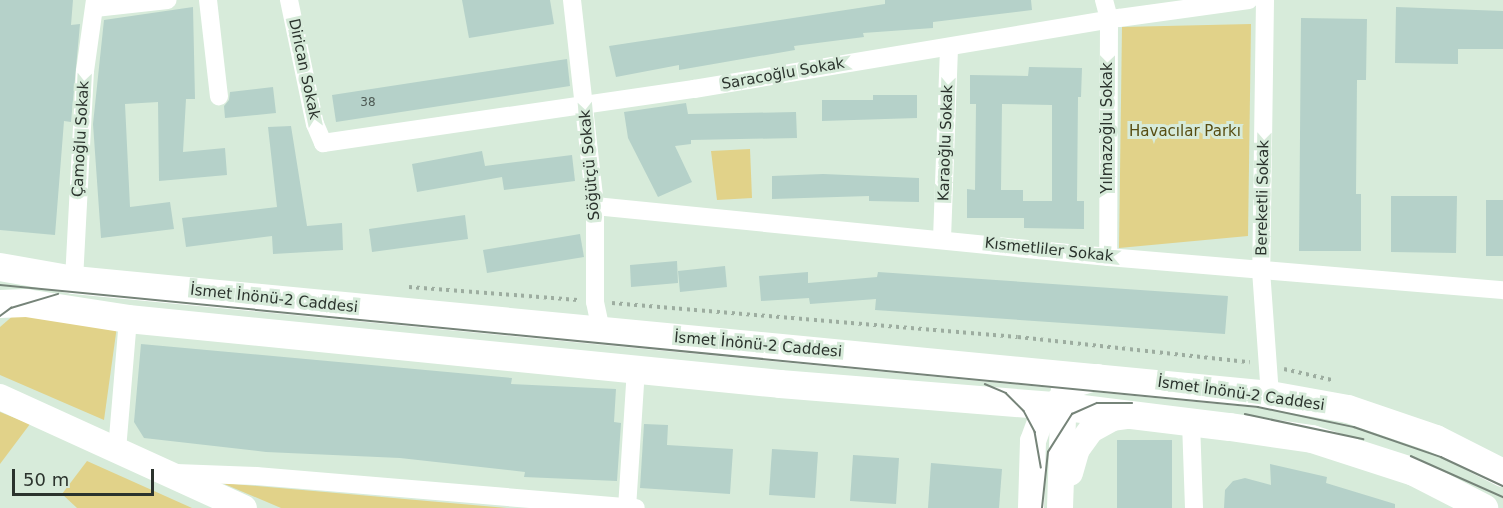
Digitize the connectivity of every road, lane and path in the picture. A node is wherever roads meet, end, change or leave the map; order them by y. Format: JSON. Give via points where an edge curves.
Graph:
{"nodes":[{"id":1,"x":168,"y":0,"type":"edge"},
{"id":2,"x":208,"y":0,"type":"edge"},
{"id":3,"x":289,"y":0,"type":"edge"},
{"id":4,"x":572,"y":0,"type":"edge"},
{"id":5,"x":1104,"y":0,"type":"edge"},
{"id":6,"x":1249,"y":0,"type":"edge"},
{"id":7,"x":1265,"y":0,"type":"edge"},
{"id":8,"x":95,"y":4,"type":"edge"},
{"id":9,"x":1108,"y":20,"type":"junction"},
{"id":10,"x":949,"y":47,"type":"junction"},
{"id":11,"x":219,"y":96,"type":"dead end"},
{"id":12,"x":585,"y":106,"type":"junction"},
{"id":13,"x":319,"y":138,"type":"joint"},
{"id":14,"x":595,"y":206,"type":"junction"},
{"id":15,"x":942,"y":239,"type":"junction"},
{"id":16,"x":1108,"y":257,"type":"junction"},
{"id":17,"x":0,"y":267,"type":"edge"},
{"id":18,"x":1261,"y":270,"type":"junction"},
{"id":19,"x":74,"y":280,"type":"junction"},
{"id":20,"x":1503,"y":290,"type":"edge"},
{"id":21,"x":0,"y":304,"type":"edge"},
{"id":22,"x":128,"y":319,"type":"junction"},
{"id":23,"x":601,"y":331,"type":"junction"},
{"id":24,"x":636,"y":369,"type":"junction"},
{"id":25,"x":1039,"y":371,"type":"junction"},
{"id":26,"x":1104,"y":377,"type":"junction"},
{"id":27,"x":1270,"y":395,"type":"junction"},
{"id":28,"x":0,"y":397,"type":"edge"},
{"id":29,"x":993,"y":400,"type":"junction"},
{"id":30,"x":1061,"y":402,"type":"junction"},
{"id":31,"x":1142,"y":416,"type":"junction"},
{"id":32,"x":1191,"y":422,"type":"junction"},
{"id":33,"x":117,"y":450,"type":"junction"},
{"id":34,"x":1033,"y":453,"type":"junction"},
{"id":35,"x":1503,"y":472,"type":"edge"},
{"id":36,"x":168,"y":473,"type":"junction"},
{"id":37,"x":244,"y":508,"type":"edge"},
{"id":38,"x":627,"y":508,"type":"edge"},
{"id":39,"x":636,"y":508,"type":"edge"},
{"id":40,"x":1031,"y":508,"type":"edge"},
{"id":41,"x":1061,"y":508,"type":"edge"},
{"id":42,"x":1194,"y":508,"type":"edge"},
{"id":43,"x":1484,"y":508,"type":"edge"}],
"edges":[{"from":1,"to":8,"type":"street"},
{"from":2,"to":11,"type":"street"},
{"from":3,"to":13,"type":"street","name":"Dirican Sokak"},
{"from":4,"to":12,"type":"street","name":"Söğütçü Sokak"},
{"from":5,"to":9,"type":"street","name":"Yılmazoğlu Sokak"},
{"from":6,"to":9,"type":"street","name":"Saracoğlu Sokak"},
{"from":7,"to":18,"type":"street","name":"Bereketli Sokak"},
{"from":8,"to":19,"type":"street","name":"Çamoğlu Sokak","via":[[85,70]]},
{"from":9,"to":10,"type":"street","name":"Saracoğlu Sokak"},
{"from":9,"to":16,"type":"street","name":"Yılmazoğlu Sokak"},
{"from":10,"to":12,"type":"street","name":"Saracoğlu Sokak"},
{"from":10,"to":15,"type":"street","name":"Karaoğlu Sokak"},
{"from":12,"to":13,"type":"street","name":"Saracoğlu Sokak","via":[[352,141],[323,143]]},
{"from":12,"to":14,"type":"street","name":"Söğütçü Sokak"},
{"from":14,"to":15,"type":"street","name":"Kısmetliler Sokak"},
{"from":14,"to":23,"type":"street","name":"Söğütçü Sokak","via":[[595,302]]},
{"from":15,"to":16,"type":"street","name":"Kısmetliler Sokak"},
{"from":16,"to":18,"type":"street","name":"Kısmetliler Sokak"},
{"from":17,"to":19,"type":"main road","name":"İsmet İnönü-2 Caddesi"},
{"from":18,"to":20,"type":"street","name":"Kısmetliler Sokak"},
{"from":18,"to":27,"type":"street","name":"Bereketli Sokak"},
{"from":19,"to":23,"type":"main road","name":"İsmet İnönü-2 Caddesi"},
{"from":21,"to":22,"type":"main road","via":[[26,303]]},
{"from":22,"to":24,"type":"main road"},
{"from":22,"to":33,"type":"street"},
{"from":23,"to":25,"type":"main road","name":"İsmet İnönü-2 Caddesi"},
{"from":24,"to":29,"type":"main road"},
{"from":24,"to":38,"type":"street"},
{"from":25,"to":26,"type":"main road","name":"İsmet İnönü-2 Caddesi"},
{"from":25,"to":30,"type":"street","via":[[1054,376]]},
{"from":26,"to":27,"type":"main road","name":"İsmet İnönü-2 Caddesi"},
{"from":26,"to":30,"type":"street","via":[[1083,380]]},
{"from":27,"to":35,"type":"main road","name":"İsmet İnönü-2 Caddesi","via":[[1348,409],[1436,439]]},
{"from":28,"to":33,"type":"street"},
{"from":29,"to":30,"type":"main road"},
{"from":29,"to":34,"type":"street","via":[[1025,420]]},
{"from":30,"to":31,"type":"main road"},
{"from":30,"to":34,"type":"street","via":[[1035,432]]},
{"from":30,"to":41,"type":"street"},
{"from":31,"to":32,"type":"main road"},
{"from":31,"to":41,"type":"street","via":[[1101,422],[1084,438],[1072,464]]},
{"from":32,"to":42,"type":"street"},
{"from":32,"to":43,"type":"main road","via":[[1312,439],[1414,472]]},
{"from":33,"to":36,"type":"street"},
{"from":34,"to":40,"type":"street"},
{"from":36,"to":37,"type":"street"},
{"from":36,"to":38,"type":"street","via":[[256,476]]},
{"from":38,"to":39,"type":"street"}]}
